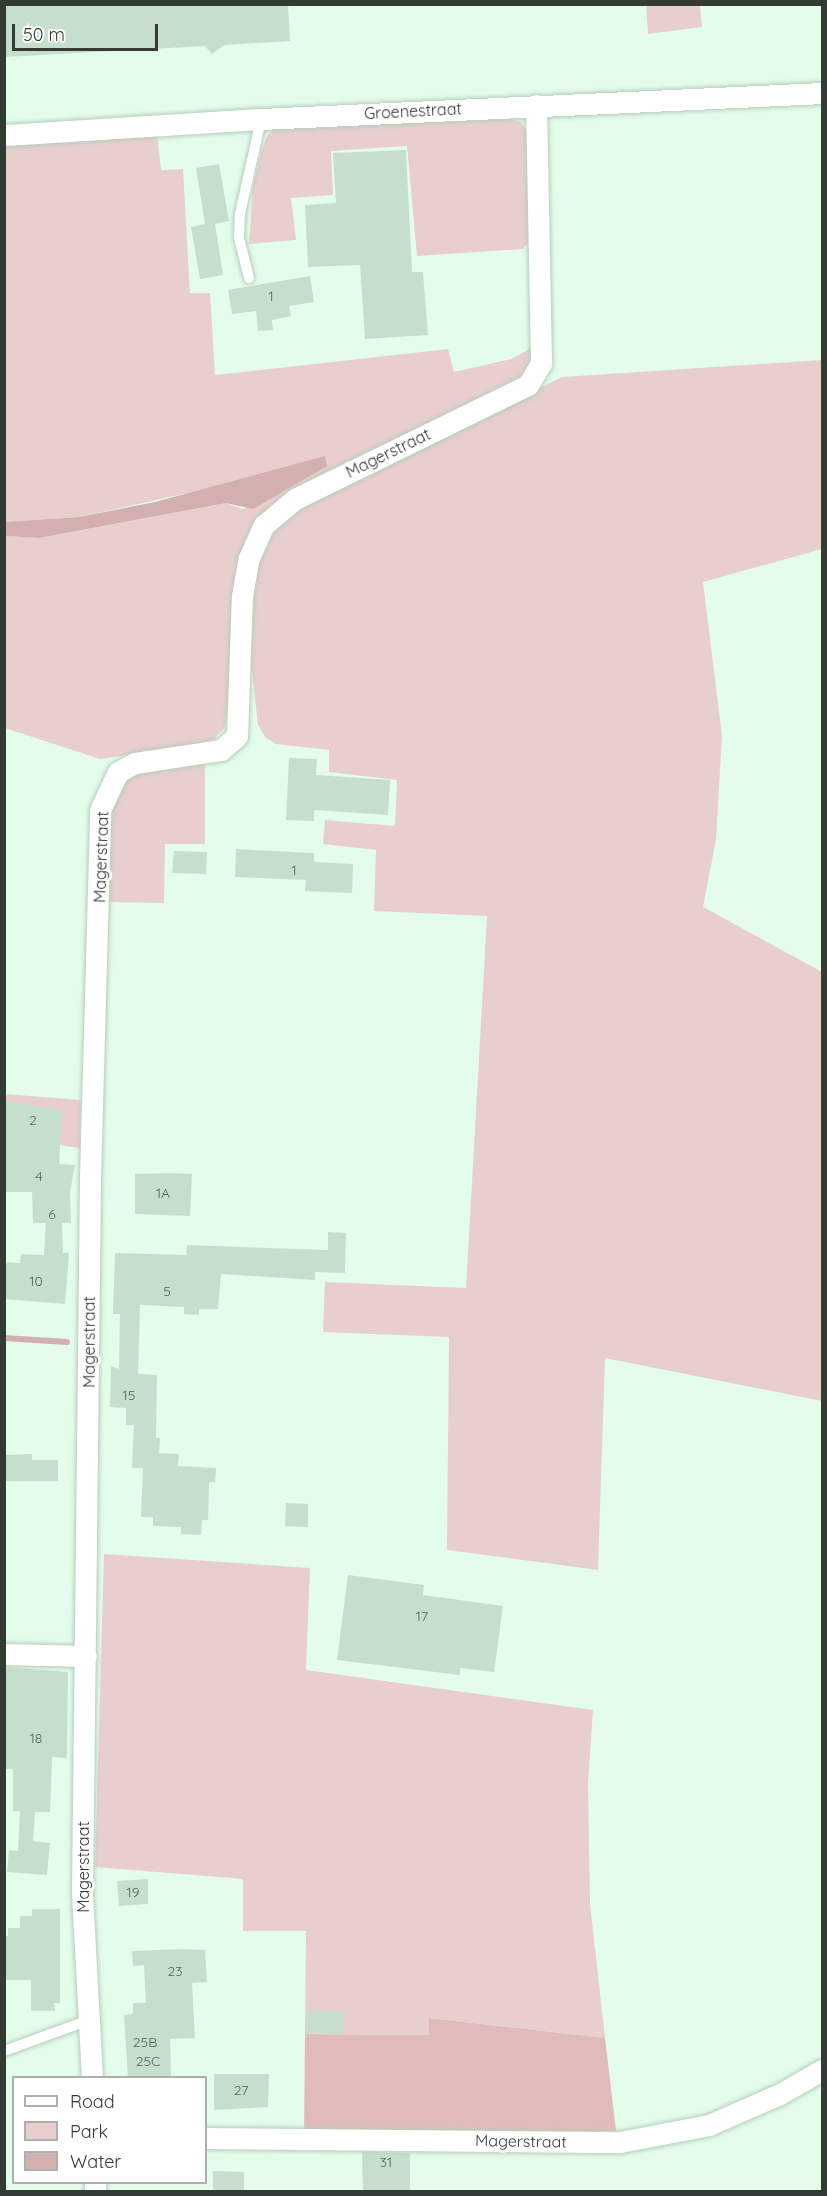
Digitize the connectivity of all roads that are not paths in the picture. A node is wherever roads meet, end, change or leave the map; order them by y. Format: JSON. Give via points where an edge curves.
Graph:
{"nodes":[{"id":1,"x":822,"y":93,"type":"edge"},
{"id":2,"x":536,"y":105,"type":"junction"},
{"id":3,"x":261,"y":119,"type":"junction"},
{"id":4,"x":4,"y":135,"type":"edge"},
{"id":5,"x":249,"y":278,"type":"dead end"},
{"id":6,"x":4,"y":1654,"type":"edge"},
{"id":7,"x":86,"y":1656,"type":"junction"},
{"id":8,"x":89,"y":2020,"type":"junction"},
{"id":9,"x":4,"y":2051,"type":"edge"},
{"id":10,"x":822,"y":2070,"type":"edge"},
{"id":11,"x":92,"y":2076,"type":"edge"},
{"id":12,"x":207,"y":2138,"type":"edge"}],
"edges":[{"from":1,"to":2,"type":"street","name":"Groenestraat"},
{"from":2,"to":3,"type":"street","name":"Groenestraat"},
{"from":2,"to":7,"type":"street","name":"Magerstraat","via":[[541,363],[528,385],[295,499],[264,525],[249,558],[242,596],[237,735],[222,750],[135,763],[118,772],[100,810],[90,1177]]},
{"from":3,"to":4,"type":"street","name":"Groenestraat"},
{"from":3,"to":5,"type":"lane","via":[[240,214],[239,238]]},
{"from":6,"to":7,"type":"street"},
{"from":7,"to":8,"type":"street","name":"Magerstraat","via":[[82,1895]]},
{"from":8,"to":9,"type":"lane"},
{"from":8,"to":11,"type":"street","name":"Magerstraat"},
{"from":10,"to":12,"type":"street","name":"Magerstraat","via":[[709,2126],[620,2142]]}]}
